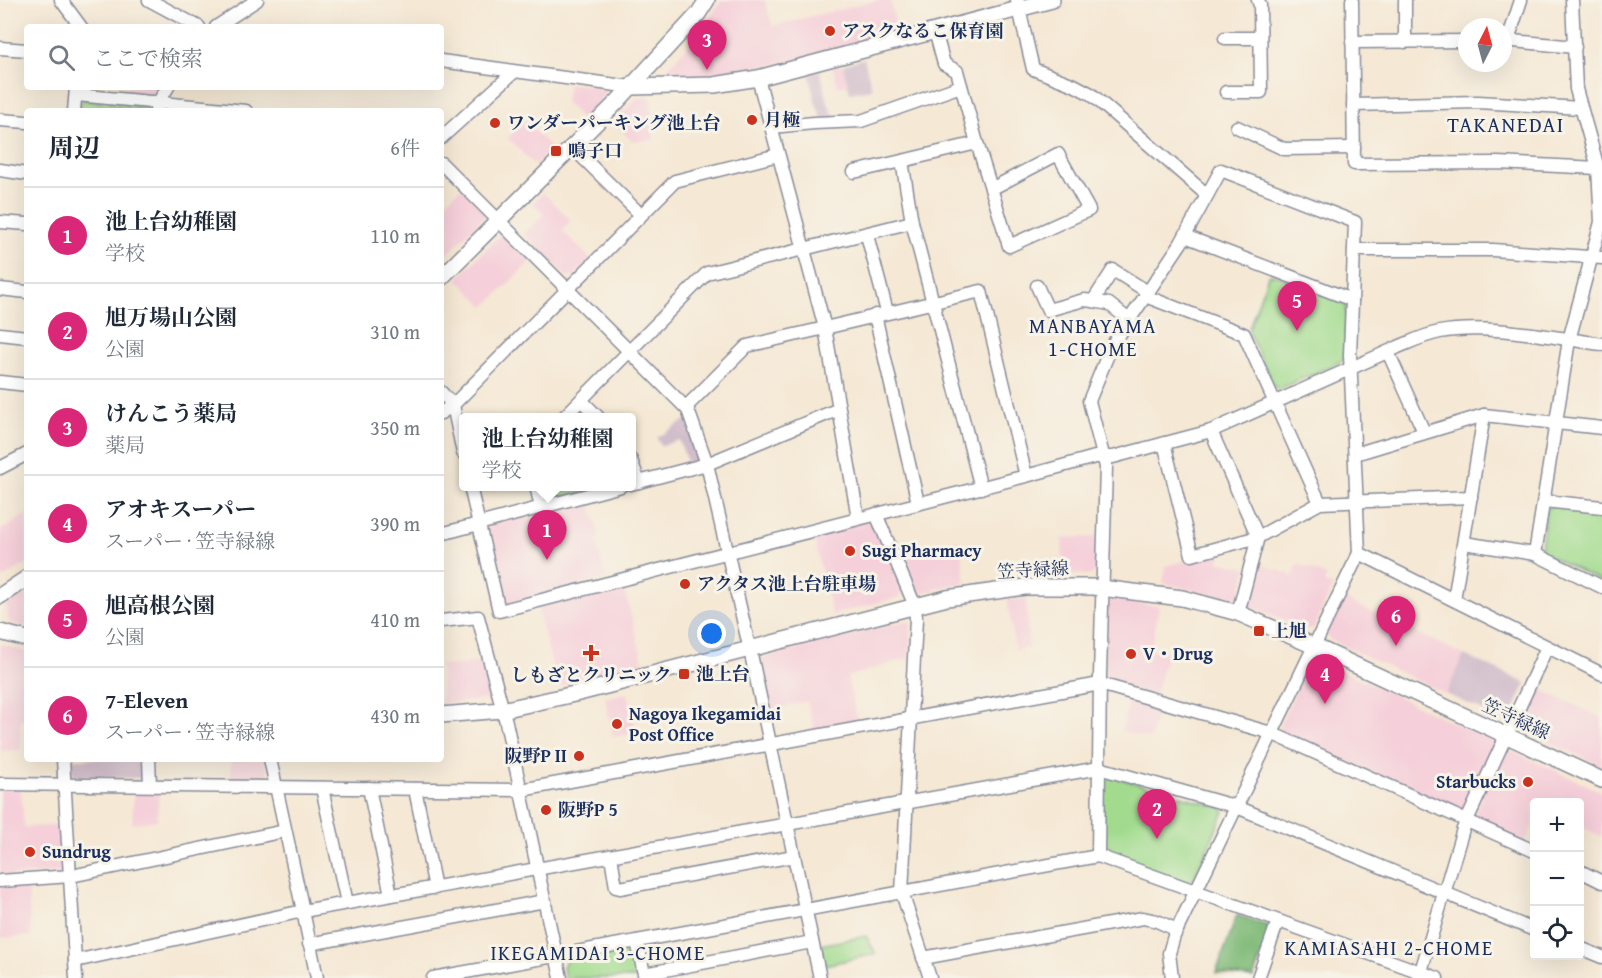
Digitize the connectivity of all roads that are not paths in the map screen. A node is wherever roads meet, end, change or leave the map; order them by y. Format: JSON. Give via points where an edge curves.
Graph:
{"nodes":[{"id":1,"x":61,"y":0,"type":"edge"},
{"id":2,"x":148,"y":0,"type":"edge"},
{"id":3,"x":257,"y":0,"type":"edge"},
{"id":4,"x":707,"y":0,"type":"edge"},
{"id":5,"x":1052,"y":0,"type":"edge"},
{"id":6,"x":1258,"y":0,"type":"edge"},
{"id":7,"x":1352,"y":0,"type":"edge"},
{"id":8,"x":1405,"y":0,"type":"edge"},
{"id":9,"x":1521,"y":0,"type":"edge"},
{"id":10,"x":1572,"y":0,"type":"edge"},
{"id":11,"x":1018,"y":4,"type":"edge"},
{"id":12,"x":1512,"y":22,"type":"edge"},
{"id":13,"x":79,"y":24,"type":"edge"},
{"id":14,"x":193,"y":24,"type":"edge"},
{"id":15,"x":221,"y":24,"type":"edge"},
{"id":16,"x":935,"y":31,"type":"junction"},
{"id":17,"x":1225,"y":38,"type":"dead end"},
{"id":18,"x":1260,"y":38,"type":"junction"},
{"id":19,"x":1458,"y":41,"type":"edge"},
{"id":20,"x":1512,"y":41,"type":"edge"},
{"id":21,"x":1352,"y":42,"type":"junction"},
{"id":22,"x":1405,"y":42,"type":"junction"},
{"id":23,"x":1575,"y":47,"type":"junction"},
{"id":24,"x":0,"y":48,"type":"edge"},
{"id":25,"x":24,"y":50,"type":"edge"},
{"id":26,"x":444,"y":61,"type":"edge"},
{"id":27,"x":514,"y":72,"type":"junction"},
{"id":28,"x":758,"y":78,"type":"junction"},
{"id":29,"x":961,"y":86,"type":"junction"},
{"id":30,"x":631,"y":87,"type":"junction"},
{"id":31,"x":166,"y":90,"type":"edge"},
{"id":32,"x":76,"y":91,"type":"edge"},
{"id":33,"x":1226,"y":92,"type":"dead end"},
{"id":34,"x":1353,"y":105,"type":"junction"},
{"id":35,"x":157,"y":107,"type":"edge"},
{"id":36,"x":74,"y":108,"type":"edge"},
{"id":37,"x":179,"y":108,"type":"edge"},
{"id":38,"x":1581,"y":108,"type":"junction"},
{"id":39,"x":0,"y":120,"type":"edge"},
{"id":40,"x":24,"y":122,"type":"edge"},
{"id":41,"x":771,"y":127,"type":"junction"},
{"id":42,"x":1237,"y":127,"type":"dead end"},
{"id":43,"x":444,"y":135,"type":"edge"},
{"id":44,"x":977,"y":143,"type":"junction"},
{"id":45,"x":572,"y":146,"type":"junction"},
{"id":46,"x":1354,"y":148,"type":"junction"},
{"id":47,"x":778,"y":155,"type":"junction"},
{"id":48,"x":902,"y":161,"type":"junction"},
{"id":49,"x":444,"y":166,"type":"edge"},
{"id":50,"x":1598,"y":168,"type":"junction"},
{"id":51,"x":0,"y":170,"type":"edge"},
{"id":52,"x":854,"y":172,"type":"dead end"},
{"id":53,"x":24,"y":174,"type":"edge"},
{"id":54,"x":991,"y":189,"type":"junction"},
{"id":55,"x":1207,"y":195,"type":"junction"},
{"id":56,"x":1601,"y":199,"type":"edge"},
{"id":57,"x":640,"y":215,"type":"junction"},
{"id":58,"x":499,"y":220,"type":"junction"},
{"id":59,"x":0,"y":222,"type":"edge"},
{"id":60,"x":912,"y":222,"type":"junction"},
{"id":61,"x":24,"y":224,"type":"edge"},
{"id":62,"x":867,"y":235,"type":"junction"},
{"id":63,"x":1185,"y":236,"type":"junction"},
{"id":64,"x":804,"y":250,"type":"junction"},
{"id":65,"x":1354,"y":250,"type":"junction"},
{"id":66,"x":1597,"y":257,"type":"edge"},
{"id":67,"x":444,"y":275,"type":"edge"},
{"id":68,"x":1037,"y":286,"type":"dead end"},
{"id":69,"x":568,"y":288,"type":"junction"},
{"id":70,"x":0,"y":289,"type":"edge"},
{"id":71,"x":24,"y":292,"type":"edge"},
{"id":72,"x":1147,"y":294,"type":"junction"},
{"id":73,"x":1352,"y":300,"type":"junction"},
{"id":74,"x":1093,"y":301,"type":"junction"},
{"id":75,"x":933,"y":302,"type":"junction"},
{"id":76,"x":881,"y":314,"type":"junction"},
{"id":77,"x":1130,"y":320,"type":"junction"},
{"id":78,"x":825,"y":328,"type":"junction"},
{"id":79,"x":0,"y":334,"type":"edge"},
{"id":80,"x":24,"y":337,"type":"edge"},
{"id":81,"x":1569,"y":340,"type":"junction"},
{"id":82,"x":1602,"y":344,"type":"edge"},
{"id":83,"x":630,"y":351,"type":"junction"},
{"id":84,"x":1388,"y":352,"type":"junction"},
{"id":85,"x":1352,"y":369,"type":"junction"},
{"id":86,"x":0,"y":382,"type":"edge"},
{"id":87,"x":24,"y":385,"type":"edge"},
{"id":88,"x":444,"y":395,"type":"edge"},
{"id":89,"x":580,"y":400,"type":"junction"},
{"id":90,"x":1274,"y":402,"type":"junction"},
{"id":91,"x":453,"y":405,"type":"junction"},
{"id":92,"x":687,"y":406,"type":"junction"},
{"id":93,"x":839,"y":409,"type":"junction"},
{"id":94,"x":444,"y":412,"type":"edge"},
{"id":95,"x":567,"y":413,"type":"edge"},
{"id":96,"x":595,"y":413,"type":"edge"},
{"id":97,"x":1484,"y":415,"type":"junction"},
{"id":98,"x":1556,"y":423,"type":"junction"},
{"id":99,"x":1602,"y":428,"type":"edge"},
{"id":100,"x":1211,"y":431,"type":"junction"},
{"id":101,"x":1424,"y":432,"type":"junction"},
{"id":102,"x":459,"y":434,"type":"edge"},
{"id":103,"x":1164,"y":443,"type":"junction"},
{"id":104,"x":1355,"y":454,"type":"junction"},
{"id":105,"x":24,"y":456,"type":"edge"},
{"id":106,"x":1104,"y":456,"type":"junction"},
{"id":107,"x":706,"y":464,"type":"junction"},
{"id":108,"x":0,"y":468,"type":"edge"},
{"id":109,"x":1026,"y":476,"type":"junction"},
{"id":110,"x":636,"y":483,"type":"edge"},
{"id":111,"x":981,"y":488,"type":"junction"},
{"id":112,"x":471,"y":491,"type":"edge"},
{"id":113,"x":537,"y":491,"type":"edge"},
{"id":114,"x":602,"y":491,"type":"edge"},
{"id":115,"x":1470,"y":497,"type":"junction"},
{"id":116,"x":1544,"y":501,"type":"junction"},
{"id":117,"x":1357,"y":502,"type":"junction"},
{"id":118,"x":918,"y":503,"type":"junction"},
{"id":119,"x":1320,"y":503,"type":"junction"},
{"id":120,"x":541,"y":507,"type":"junction"},
{"id":121,"x":1602,"y":507,"type":"edge"},
{"id":122,"x":876,"y":513,"type":"junction"},
{"id":123,"x":858,"y":518,"type":"junction"},
{"id":124,"x":479,"y":524,"type":"junction"},
{"id":125,"x":444,"y":533,"type":"edge"},
{"id":126,"x":1258,"y":537,"type":"junction"},
{"id":127,"x":1464,"y":543,"type":"junction"},
{"id":128,"x":726,"y":552,"type":"junction"},
{"id":129,"x":1359,"y":553,"type":"junction"},
{"id":130,"x":1536,"y":554,"type":"junction"},
{"id":131,"x":24,"y":579,"type":"edge"},
{"id":132,"x":1602,"y":587,"type":"edge"},
{"id":133,"x":1103,"y":588,"type":"junction"},
{"id":134,"x":2,"y":589,"type":"edge"},
{"id":135,"x":1454,"y":600,"type":"junction"},
{"id":136,"x":915,"y":606,"type":"junction"},
{"id":137,"x":499,"y":611,"type":"junction"},
{"id":138,"x":1238,"y":613,"type":"junction"},
{"id":139,"x":478,"y":617,"type":"junction"},
{"id":140,"x":444,"y":621,"type":"edge"},
{"id":141,"x":0,"y":632,"type":"edge"},
{"id":142,"x":24,"y":638,"type":"edge"},
{"id":143,"x":1314,"y":646,"type":"junction"},
{"id":144,"x":1547,"y":647,"type":"junction"},
{"id":145,"x":749,"y":650,"type":"junction"},
{"id":146,"x":1602,"y":674,"type":"edge"},
{"id":147,"x":1100,"y":684,"type":"junction"},
{"id":148,"x":502,"y":710,"type":"junction"},
{"id":149,"x":444,"y":715,"type":"edge"},
{"id":150,"x":910,"y":718,"type":"junction"},
{"id":151,"x":1271,"y":733,"type":"junction"},
{"id":152,"x":1506,"y":736,"type":"junction"},
{"id":153,"x":770,"y":744,"type":"junction"},
{"id":154,"x":63,"y":762,"type":"edge"},
{"id":155,"x":149,"y":762,"type":"edge"},
{"id":156,"x":271,"y":762,"type":"edge"},
{"id":157,"x":1099,"y":768,"type":"junction"},
{"id":158,"x":1602,"y":780,"type":"edge"},
{"id":159,"x":0,"y":784,"type":"edge"},
{"id":160,"x":65,"y":785,"type":"junction"},
{"id":161,"x":150,"y":785,"type":"junction"},
{"id":162,"x":276,"y":787,"type":"junction"},
{"id":163,"x":322,"y":788,"type":"junction"},
{"id":164,"x":369,"y":788,"type":"junction"},
{"id":165,"x":415,"y":789,"type":"junction"},
{"id":166,"x":521,"y":790,"type":"junction"},
{"id":167,"x":906,"y":802,"type":"junction"},
{"id":168,"x":1237,"y":807,"type":"junction"},
{"id":169,"x":1467,"y":820,"type":"junction"},
{"id":170,"x":787,"y":824,"type":"junction"},
{"id":171,"x":285,"y":831,"type":"junction"},
{"id":172,"x":1530,"y":849,"type":"edge"},
{"id":173,"x":611,"y":856,"type":"junction"},
{"id":174,"x":794,"y":856,"type":"junction"},
{"id":175,"x":1098,"y":856,"type":"junction"},
{"id":176,"x":538,"y":869,"type":"junction"},
{"id":177,"x":1584,"y":874,"type":"edge"},
{"id":178,"x":71,"y":876,"type":"junction"},
{"id":179,"x":0,"y":881,"type":"edge"},
{"id":180,"x":1602,"y":882,"type":"edge"},
{"id":181,"x":435,"y":888,"type":"junction"},
{"id":182,"x":1195,"y":892,"type":"junction"},
{"id":183,"x":902,"y":893,"type":"junction"},
{"id":184,"x":1445,"y":893,"type":"junction"},
{"id":185,"x":391,"y":895,"type":"junction"},
{"id":186,"x":545,"y":901,"type":"junction"},
{"id":187,"x":347,"y":903,"type":"junction"},
{"id":188,"x":303,"y":911,"type":"junction"},
{"id":189,"x":806,"y":911,"type":"junction"},
{"id":190,"x":1278,"y":921,"type":"junction"},
{"id":191,"x":1530,"y":928,"type":"edge"},
{"id":192,"x":1177,"y":930,"type":"junction"},
{"id":193,"x":638,"y":941,"type":"junction"},
{"id":194,"x":812,"y":942,"type":"junction"},
{"id":195,"x":309,"y":944,"type":"junction"},
{"id":196,"x":1584,"y":950,"type":"edge"},
{"id":197,"x":557,"y":956,"type":"junction"},
{"id":198,"x":1602,"y":957,"type":"edge"},
{"id":199,"x":923,"y":958,"type":"junction"},
{"id":200,"x":75,"y":960,"type":"junction"},
{"id":201,"x":1420,"y":975,"type":"edge"},
{"id":202,"x":644,"y":976,"type":"edge"},
{"id":203,"x":76,"y":978,"type":"edge"},
{"id":204,"x":317,"y":978,"type":"edge"},
{"id":205,"x":433,"y":978,"type":"edge"},
{"id":206,"x":561,"y":978,"type":"edge"},
{"id":207,"x":820,"y":978,"type":"edge"},
{"id":208,"x":930,"y":978,"type":"edge"},
{"id":209,"x":1172,"y":978,"type":"edge"},
{"id":210,"x":1258,"y":978,"type":"edge"},
{"id":211,"x":1437,"y":978,"type":"edge"}],
"edges":[{"from":1,"to":13,"type":"street"},
{"from":2,"to":14,"type":"street"},
{"from":3,"to":15,"type":"street"},
{"from":4,"to":30,"type":"street"},
{"from":5,"to":11,"type":"street"},
{"from":6,"to":18,"type":"street"},
{"from":7,"to":21,"type":"street"},
{"from":8,"to":22,"type":"street"},
{"from":9,"to":12,"type":"street"},
{"from":10,"to":23,"type":"street"},
{"from":11,"to":16,"type":"street"},
{"from":11,"to":55,"type":"street","via":[[1033,69],[1091,94]]},
{"from":16,"to":28,"type":"street"},
{"from":16,"to":29,"type":"street","via":[[944,64],[957,71]]},
{"from":17,"to":18,"type":"street"},
{"from":18,"to":33,"type":"street","via":[[1261,92]]},
{"from":19,"to":22,"type":"street"},
{"from":20,"to":23,"type":"street"},
{"from":21,"to":22,"type":"street"},
{"from":21,"to":34,"type":"street"},
{"from":23,"to":38,"type":"street","via":[[1576,89]]},
{"from":24,"to":25,"type":"street"},
{"from":26,"to":27,"type":"street"},
{"from":27,"to":30,"type":"street"},
{"from":27,"to":43,"type":"street"},
{"from":28,"to":30,"type":"street","via":[[714,85]]},
{"from":28,"to":41,"type":"street"},
{"from":29,"to":41,"type":"street","via":[[861,122]]},
{"from":29,"to":44,"type":"street"},
{"from":30,"to":45,"type":"street"},
{"from":31,"to":35,"type":"street"},
{"from":32,"to":35,"type":"street"},
{"from":32,"to":36,"type":"street"},
{"from":34,"to":38,"type":"street","via":[[1478,102]]},
{"from":34,"to":46,"type":"street"},
{"from":35,"to":37,"type":"street"},
{"from":38,"to":50,"type":"street"},
{"from":39,"to":40,"type":"street"},
{"from":41,"to":47,"type":"street"},
{"from":42,"to":46,"type":"street","via":[[1284,149]]},
{"from":44,"to":48,"type":"street"},
{"from":44,"to":54,"type":"street"},
{"from":45,"to":57,"type":"street"},
{"from":45,"to":58,"type":"street"},
{"from":46,"to":50,"type":"street","via":[[1354,164],[1498,163]]},
{"from":47,"to":57,"type":"street","via":[[675,181]]},
{"from":47,"to":64,"type":"street"},
{"from":48,"to":52,"type":"street"},
{"from":48,"to":60,"type":"street"},
{"from":49,"to":58,"type":"street"},
{"from":50,"to":56,"type":"street"},
{"from":51,"to":53,"type":"street"},
{"from":54,"to":54,"type":"street","via":[[1009,246],[1089,210],[1058,154]]},
{"from":55,"to":63,"type":"street"},
{"from":55,"to":65,"type":"street","via":[[1221,170],[1355,222]]},
{"from":56,"to":66,"type":"street"},
{"from":57,"to":69,"type":"street"},
{"from":58,"to":67,"type":"street"},
{"from":58,"to":69,"type":"street"},
{"from":59,"to":61,"type":"street"},
{"from":60,"to":62,"type":"street"},
{"from":60,"to":75,"type":"street"},
{"from":62,"to":64,"type":"street"},
{"from":62,"to":76,"type":"street"},
{"from":63,"to":72,"type":"street"},
{"from":63,"to":73,"type":"street"},
{"from":64,"to":78,"type":"street"},
{"from":64,"to":83,"type":"street","via":[[707,273]]},
{"from":65,"to":66,"type":"street","via":[[1493,250]]},
{"from":65,"to":73,"type":"street"},
{"from":66,"to":81,"type":"street"},
{"from":68,"to":74,"type":"street","via":[[1048,310]]},
{"from":69,"to":83,"type":"street"},
{"from":69,"to":91,"type":"street"},
{"from":70,"to":71,"type":"street"},
{"from":72,"to":74,"type":"street","via":[[1113,270]]},
{"from":72,"to":77,"type":"street"},
{"from":72,"to":90,"type":"street","via":[[1244,334]]},
{"from":73,"to":85,"type":"street"},
{"from":74,"to":77,"type":"street","via":[[1109,304]]},
{"from":75,"to":76,"type":"street"},
{"from":75,"to":109,"type":"street","via":[[981,291]]},
{"from":75,"to":111,"type":"street"},
{"from":76,"to":78,"type":"street"},
{"from":76,"to":118,"type":"street"},
{"from":77,"to":106,"type":"street","via":[[1111,347],[1089,401]]},
{"from":78,"to":92,"type":"street","via":[[747,346]]},
{"from":78,"to":93,"type":"street"},
{"from":79,"to":80,"type":"street"},
{"from":81,"to":82,"type":"street"},
{"from":81,"to":84,"type":"street","via":[[1464,329],[1425,336]]},
{"from":81,"to":98,"type":"street"},
{"from":83,"to":89,"type":"street"},
{"from":83,"to":92,"type":"street"},
{"from":84,"to":85,"type":"street"},
{"from":84,"to":101,"type":"street"},
{"from":85,"to":90,"type":"street"},
{"from":85,"to":104,"type":"street"},
{"from":86,"to":87,"type":"street"},
{"from":88,"to":91,"type":"street"},
{"from":89,"to":95,"type":"street"},
{"from":89,"to":96,"type":"street"},
{"from":90,"to":100,"type":"street"},
{"from":90,"to":119,"type":"street"},
{"from":91,"to":94,"type":"street"},
{"from":91,"to":102,"type":"street"},
{"from":92,"to":107,"type":"street"},
{"from":93,"to":107,"type":"street"},
{"from":93,"to":123,"type":"street"},
{"from":97,"to":98,"type":"street"},
{"from":97,"to":101,"type":"street"},
{"from":97,"to":115,"type":"street"},
{"from":98,"to":99,"type":"street"},
{"from":98,"to":116,"type":"street"},
{"from":100,"to":103,"type":"street"},
{"from":100,"to":126,"type":"street"},
{"from":101,"to":104,"type":"street"},
{"from":103,"to":106,"type":"street"},
{"from":103,"to":126,"type":"street","via":[[1192,555]]},
{"from":104,"to":117,"type":"street"},
{"from":105,"to":108,"type":"street"},
{"from":106,"to":109,"type":"street"},
{"from":106,"to":133,"type":"street"},
{"from":107,"to":110,"type":"street"},
{"from":107,"to":128,"type":"street"},
{"from":109,"to":111,"type":"street"},
{"from":111,"to":118,"type":"street"},
{"from":112,"to":124,"type":"street"},
{"from":113,"to":120,"type":"street"},
{"from":114,"to":120,"type":"street"},
{"from":115,"to":117,"type":"street"},
{"from":115,"to":127,"type":"street"},
{"from":116,"to":121,"type":"street"},
{"from":116,"to":130,"type":"street"},
{"from":117,"to":119,"type":"street"},
{"from":117,"to":129,"type":"street"},
{"from":118,"to":122,"type":"street"},
{"from":119,"to":126,"type":"street"},
{"from":120,"to":124,"type":"street"},
{"from":122,"to":123,"type":"street"},
{"from":122,"to":136,"type":"street"},
{"from":123,"to":128,"type":"street"},
{"from":124,"to":125,"type":"street"},
{"from":124,"to":137,"type":"street"},
{"from":126,"to":138,"type":"street"},
{"from":127,"to":130,"type":"street"},
{"from":127,"to":135,"type":"street"},
{"from":128,"to":137,"type":"street"},
{"from":128,"to":145,"type":"street"},
{"from":129,"to":135,"type":"street"},
{"from":129,"to":143,"type":"street"},
{"from":130,"to":132,"type":"street"},
{"from":131,"to":134,"type":"street"},
{"from":133,"to":136,"type":"street","name":"笠寺緑線","via":[[1025,587]]},
{"from":133,"to":138,"type":"street","name":"笠寺緑線","via":[[1182,598]]},
{"from":133,"to":147,"type":"street"},
{"from":135,"to":144,"type":"street"},
{"from":136,"to":145,"type":"street","name":"笠寺緑線"},
{"from":136,"to":150,"type":"street"},
{"from":137,"to":139,"type":"street"},
{"from":138,"to":143,"type":"street","name":"笠寺緑線"},
{"from":139,"to":140,"type":"street"},
{"from":139,"to":148,"type":"street"},
{"from":141,"to":142,"type":"street"},
{"from":143,"to":151,"type":"street"},
{"from":143,"to":152,"type":"street","name":"笠寺緑線"},
{"from":144,"to":146,"type":"street"},
{"from":144,"to":152,"type":"street"},
{"from":145,"to":148,"type":"street","name":"笠寺緑線"},
{"from":145,"to":153,"type":"street"},
{"from":147,"to":150,"type":"street"},
{"from":147,"to":151,"type":"street"},
{"from":147,"to":157,"type":"street"},
{"from":148,"to":149,"type":"street","name":"笠寺緑線"},
{"from":148,"to":166,"type":"street"},
{"from":150,"to":153,"type":"street"},
{"from":150,"to":167,"type":"street"},
{"from":151,"to":168,"type":"street"},
{"from":151,"to":169,"type":"street"},
{"from":152,"to":158,"type":"street","name":"笠寺緑線"},
{"from":152,"to":169,"type":"street"},
{"from":153,"to":166,"type":"street"},
{"from":153,"to":170,"type":"street"},
{"from":154,"to":160,"type":"street"},
{"from":155,"to":161,"type":"street"},
{"from":156,"to":162,"type":"street"},
{"from":157,"to":167,"type":"street"},
{"from":157,"to":168,"type":"street"},
{"from":157,"to":175,"type":"street"},
{"from":159,"to":160,"type":"street"},
{"from":160,"to":161,"type":"street"},
{"from":160,"to":178,"type":"street"},
{"from":161,"to":162,"type":"street"},
{"from":162,"to":163,"type":"street"},
{"from":162,"to":171,"type":"street"},
{"from":163,"to":164,"type":"street"},
{"from":163,"to":187,"type":"street"},
{"from":164,"to":165,"type":"street"},
{"from":164,"to":185,"type":"street"},
{"from":165,"to":166,"type":"street"},
{"from":165,"to":181,"type":"street"},
{"from":166,"to":176,"type":"street"},
{"from":167,"to":170,"type":"street"},
{"from":167,"to":183,"type":"street"},
{"from":168,"to":182,"type":"street"},
{"from":168,"to":184,"type":"street"},
{"from":169,"to":172,"type":"street"},
{"from":169,"to":184,"type":"street"},
{"from":170,"to":173,"type":"street"},
{"from":170,"to":174,"type":"street"},
{"from":171,"to":178,"type":"street"},
{"from":171,"to":188,"type":"street"},
{"from":173,"to":174,"type":"street","via":[[616,887],[620,888]]},
{"from":173,"to":176,"type":"street"},
{"from":174,"to":189,"type":"street"},
{"from":175,"to":182,"type":"street"},
{"from":175,"to":183,"type":"street"},
{"from":176,"to":181,"type":"street"},
{"from":176,"to":186,"type":"street"},
{"from":177,"to":180,"type":"street"},
{"from":178,"to":179,"type":"street"},
{"from":178,"to":200,"type":"street"},
{"from":181,"to":185,"type":"street"},
{"from":182,"to":190,"type":"street"},
{"from":182,"to":192,"type":"street"},
{"from":183,"to":189,"type":"street"},
{"from":183,"to":199,"type":"street"},
{"from":184,"to":191,"type":"street"},
{"from":184,"to":201,"type":"street"},
{"from":185,"to":187,"type":"street"},
{"from":186,"to":195,"type":"street"},
{"from":186,"to":197,"type":"street"},
{"from":187,"to":188,"type":"street"},
{"from":188,"to":195,"type":"street"},
{"from":188,"to":200,"type":"street"},
{"from":189,"to":193,"type":"street"},
{"from":189,"to":194,"type":"street"},
{"from":190,"to":201,"type":"street"},
{"from":190,"to":210,"type":"street"},
{"from":192,"to":199,"type":"street","via":[[1143,918]]},
{"from":192,"to":209,"type":"street","via":[[1169,953]]},
{"from":193,"to":197,"type":"street"},
{"from":193,"to":202,"type":"street"},
{"from":194,"to":202,"type":"street"},
{"from":194,"to":207,"type":"street"},
{"from":195,"to":204,"type":"street"},
{"from":196,"to":198,"type":"street"},
{"from":197,"to":205,"type":"street"},
{"from":197,"to":206,"type":"street"},
{"from":199,"to":208,"type":"street"},
{"from":200,"to":203,"type":"street"},
{"from":201,"to":211,"type":"street"}]}
